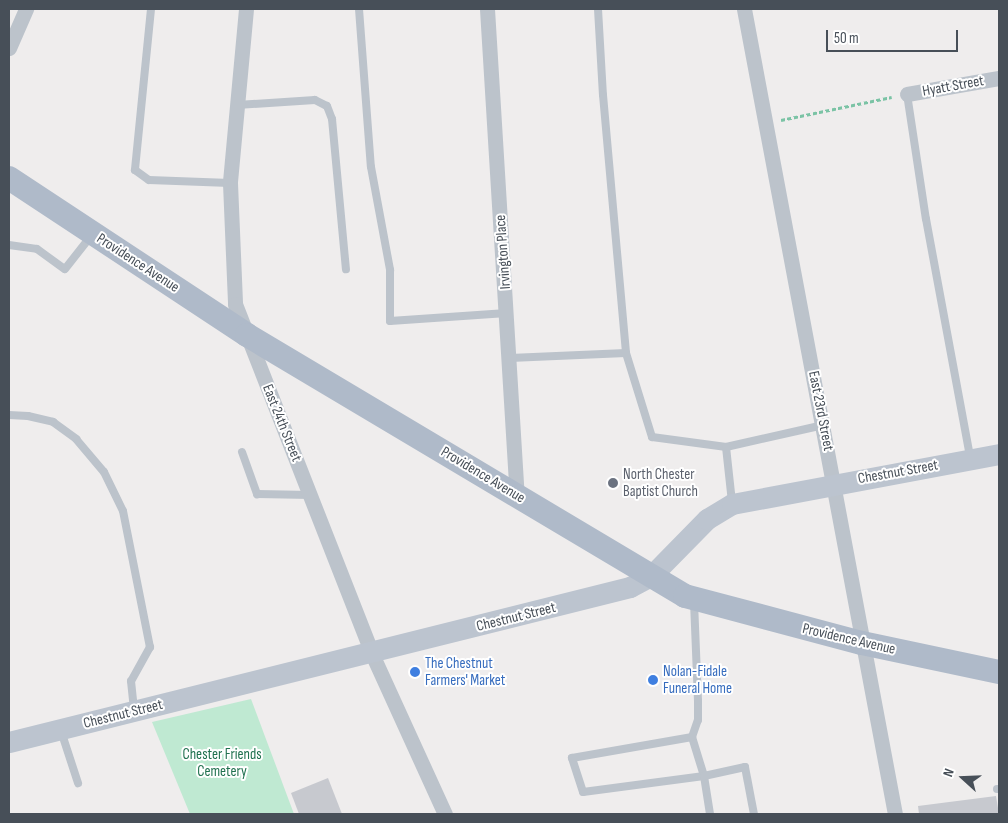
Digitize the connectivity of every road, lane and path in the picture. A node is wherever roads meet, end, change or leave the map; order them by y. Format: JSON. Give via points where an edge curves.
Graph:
{"nodes":[{"id":1,"x":26,"y":9,"type":"edge"},
{"id":2,"x":151,"y":9,"type":"edge"},
{"id":3,"x":246,"y":9,"type":"edge"},
{"id":4,"x":359,"y":9,"type":"edge"},
{"id":5,"x":486,"y":9,"type":"edge"},
{"id":6,"x":598,"y":9,"type":"edge"},
{"id":7,"x":744,"y":9,"type":"edge"},
{"id":8,"x":10,"y":43,"type":"edge"},
{"id":9,"x":999,"y":78,"type":"edge"},
{"id":10,"x":908,"y":94,"type":"junction"},
{"id":11,"x":237,"y":105,"type":"junction"},
{"id":12,"x":766,"y":123,"type":"junction"},
{"id":13,"x":9,"y":178,"type":"edge"},
{"id":14,"x":230,"y":182,"type":"junction"},
{"id":15,"x":93,"y":234,"type":"junction"},
{"id":16,"x":9,"y":245,"type":"edge"},
{"id":17,"x":346,"y":269,"type":"dead end"},
{"id":18,"x":507,"y":313,"type":"junction"},
{"id":19,"x":247,"y":335,"type":"junction"},
{"id":20,"x":626,"y":353,"type":"junction"},
{"id":21,"x":510,"y":358,"type":"junction"},
{"id":22,"x":9,"y":415,"type":"edge"},
{"id":23,"x":824,"y":424,"type":"junction"},
{"id":24,"x":726,"y":447,"type":"junction"},
{"id":25,"x":242,"y":452,"type":"dead end"},
{"id":26,"x":999,"y":454,"type":"edge"},
{"id":27,"x":971,"y":459,"type":"junction"},
{"id":28,"x":835,"y":483,"type":"junction"},
{"id":29,"x":311,"y":495,"type":"junction"},
{"id":30,"x":517,"y":496,"type":"junction"},
{"id":31,"x":732,"y":504,"type":"junction"},
{"id":32,"x":651,"y":576,"type":"junction"},
{"id":33,"x":694,"y":599,"type":"junction"},
{"id":34,"x":862,"y":643,"type":"junction"},
{"id":35,"x":372,"y":654,"type":"junction"},
{"id":36,"x":999,"y":672,"type":"edge"},
{"id":37,"x":134,"y":711,"type":"junction"},
{"id":38,"x":60,"y":729,"type":"junction"},
{"id":39,"x":692,"y":736,"type":"junction"},
{"id":40,"x":9,"y":742,"type":"edge"},
{"id":41,"x":704,"y":776,"type":"junction"},
{"id":42,"x":78,"y":783,"type":"dead end"},
{"id":43,"x":446,"y":814,"type":"edge"},
{"id":44,"x":710,"y":814,"type":"edge"},
{"id":45,"x":754,"y":814,"type":"edge"},
{"id":46,"x":895,"y":814,"type":"edge"}],
"edges":[{"from":1,"to":8,"type":"street"},
{"from":2,"to":14,"type":"lane","via":[[135,170],[149,180]]},
{"from":3,"to":11,"type":"street","name":"East 24th Street"},
{"from":4,"to":18,"type":"lane","via":[[371,167],[390,270],[390,320]]},
{"from":5,"to":18,"type":"street","name":"Irvington Place"},
{"from":6,"to":20,"type":"lane"},
{"from":7,"to":12,"type":"street","name":"East 23rd Street"},
{"from":9,"to":10,"type":"street","name":"Hyatt Street"},
{"from":10,"to":12,"type":"path"},
{"from":10,"to":27,"type":"lane","via":[[926,219]]},
{"from":11,"to":14,"type":"street","name":"East 24th Street"},
{"from":11,"to":17,"type":"lane","via":[[315,100],[327,106],[332,119]]},
{"from":12,"to":23,"type":"street","name":"East 23rd Street"},
{"from":13,"to":15,"type":"main road","name":"Providence Avenue"},
{"from":14,"to":19,"type":"street","name":"East 24th Street","via":[[236,304]]},
{"from":15,"to":16,"type":"lane","via":[[66,270],[37,249]]},
{"from":15,"to":19,"type":"main road","name":"Providence Avenue"},
{"from":18,"to":21,"type":"street","name":"Irvington Place"},
{"from":19,"to":29,"type":"street","name":"East 24th Street"},
{"from":19,"to":30,"type":"main road","name":"Providence Avenue"},
{"from":20,"to":21,"type":"lane"},
{"from":20,"to":24,"type":"lane","via":[[652,437]]},
{"from":21,"to":30,"type":"street","name":"Irvington Place"},
{"from":22,"to":37,"type":"lane","via":[[54,422],[76,439],[104,472],[123,511],[150,639],[150,647],[131,681]]},
{"from":23,"to":24,"type":"lane"},
{"from":23,"to":28,"type":"street","name":"East 23rd Street"},
{"from":24,"to":31,"type":"lane"},
{"from":25,"to":29,"type":"lane","via":[[257,494]]},
{"from":26,"to":27,"type":"street","name":"Chestnut Street"},
{"from":27,"to":28,"type":"street","name":"Chestnut Street"},
{"from":28,"to":31,"type":"street","name":"Chestnut Street"},
{"from":28,"to":34,"type":"street","name":"East 23rd Street"},
{"from":29,"to":35,"type":"street","name":"East 24th Street"},
{"from":30,"to":32,"type":"main road","name":"Providence Avenue"},
{"from":31,"to":32,"type":"street","name":"Chestnut Street","via":[[707,519]]},
{"from":32,"to":33,"type":"main road","name":"Providence Avenue"},
{"from":32,"to":35,"type":"street","name":"Chestnut Street","via":[[630,588]]},
{"from":33,"to":34,"type":"main road","name":"Providence Avenue"},
{"from":33,"to":39,"type":"lane","via":[[698,720]]},
{"from":34,"to":36,"type":"main road","name":"Providence Avenue"},
{"from":34,"to":46,"type":"street","name":"East 23rd Street"},
{"from":35,"to":37,"type":"street","name":"Chestnut Street"},
{"from":35,"to":43,"type":"street","name":"East 24th Street"},
{"from":37,"to":38,"type":"street","name":"Chestnut Street"},
{"from":38,"to":40,"type":"street","name":"Chestnut Street"},
{"from":38,"to":42,"type":"lane"},
{"from":39,"to":41,"type":"lane"},
{"from":39,"to":41,"type":"lane","via":[[572,758],[583,792]]},
{"from":41,"to":44,"type":"lane"},
{"from":41,"to":45,"type":"lane","via":[[745,767]]}]}
